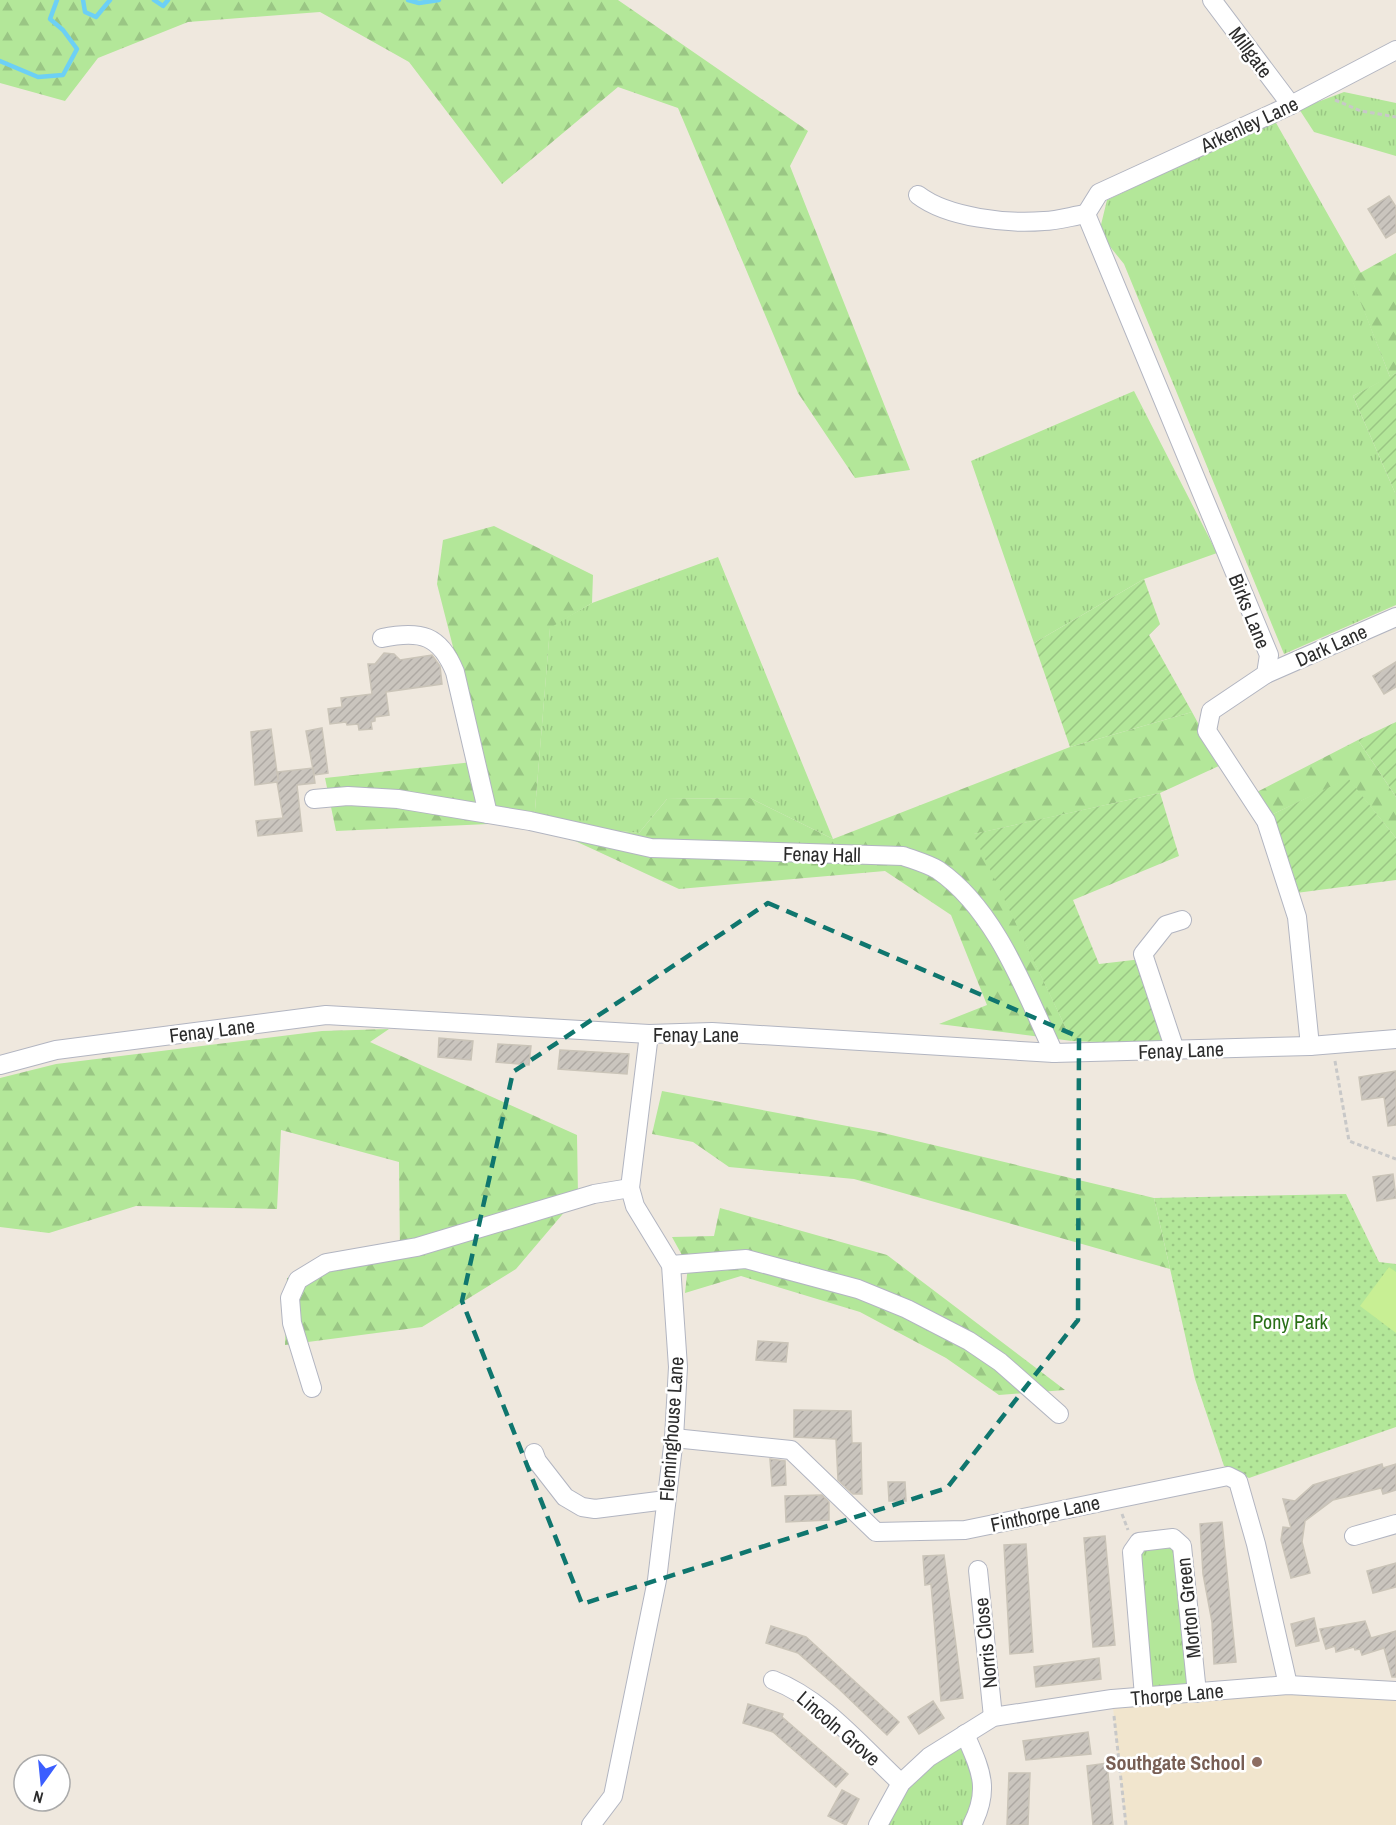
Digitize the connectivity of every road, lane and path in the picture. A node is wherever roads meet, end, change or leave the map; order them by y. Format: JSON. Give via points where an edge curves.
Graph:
{"nodes":[{"id":1,"x":1212,"y":0,"type":"edge"},
{"id":2,"x":1396,"y":50,"type":"edge"},
{"id":3,"x":1314,"y":93,"type":"junction"},
{"id":4,"x":1291,"y":105,"type":"junction"},
{"id":5,"x":1396,"y":117,"type":"edge"},
{"id":6,"x":918,"y":195,"type":"dead end"},
{"id":7,"x":1086,"y":214,"type":"junction"},
{"id":8,"x":1396,"y":616,"type":"edge"},
{"id":9,"x":382,"y":638,"type":"dead end"},
{"id":10,"x":1266,"y":674,"type":"junction"},
{"id":11,"x":314,"y":799,"type":"dead end"},
{"id":12,"x":488,"y":814,"type":"junction"},
{"id":13,"x":1182,"y":920,"type":"dead end"},
{"id":14,"x":649,"y":1034,"type":"junction"},
{"id":15,"x":1396,"y":1039,"type":"edge"},
{"id":16,"x":1332,"y":1045,"type":"junction"},
{"id":17,"x":1310,"y":1046,"type":"junction"},
{"id":18,"x":1175,"y":1050,"type":"junction"},
{"id":19,"x":1054,"y":1053,"type":"junction"},
{"id":20,"x":0,"y":1065,"type":"edge"},
{"id":21,"x":1396,"y":1159,"type":"edge"},
{"id":22,"x":630,"y":1188,"type":"junction"},
{"id":23,"x":671,"y":1265,"type":"junction"},
{"id":24,"x":312,"y":1388,"type":"dead end"},
{"id":25,"x":1059,"y":1414,"type":"dead end"},
{"id":26,"x":674,"y":1438,"type":"junction"},
{"id":27,"x":534,"y":1453,"type":"dead end"},
{"id":28,"x":1117,"y":1499,"type":"junction"},
{"id":29,"x":666,"y":1500,"type":"junction"},
{"id":30,"x":1396,"y":1524,"type":"edge"},
{"id":31,"x":1354,"y":1536,"type":"dead end"},
{"id":32,"x":1132,"y":1552,"type":"junction"},
{"id":33,"x":978,"y":1570,"type":"dead end"},
{"id":34,"x":773,"y":1680,"type":"dead end"},
{"id":35,"x":1288,"y":1685,"type":"junction"},
{"id":36,"x":1396,"y":1691,"type":"edge"},
{"id":37,"x":1197,"y":1693,"type":"junction"},
{"id":38,"x":1144,"y":1696,"type":"junction"},
{"id":39,"x":1112,"y":1700,"type":"junction"},
{"id":40,"x":993,"y":1717,"type":"junction"},
{"id":41,"x":964,"y":1734,"type":"junction"},
{"id":42,"x":901,"y":1783,"type":"junction"},
{"id":43,"x":591,"y":1825,"type":"edge"},
{"id":44,"x":878,"y":1825,"type":"edge"},
{"id":45,"x":972,"y":1825,"type":"edge"},
{"id":46,"x":1126,"y":1825,"type":"edge"}],
"edges":[{"from":1,"to":4,"type":"street","name":"Millgate"},
{"from":2,"to":3,"type":"street","name":"Arkenley Lane"},
{"from":3,"to":4,"type":"street","name":"Arkenley Lane"},
{"from":3,"to":5,"type":"path","via":[[1361,111]]},
{"from":4,"to":7,"type":"street","name":"Arkenley Lane","via":[[1099,193]]},
{"from":6,"to":7,"type":"street","via":[[951,211],[1004,221],[1046,221]]},
{"from":7,"to":10,"type":"street","name":"Birks Lane","via":[[1269,655]]},
{"from":8,"to":10,"type":"street","name":"Dark Lane"},
{"from":9,"to":12,"type":"street","via":[[412,634],[436,642],[446,651],[455,672]]},
{"from":10,"to":17,"type":"street","name":"Birks Lane","via":[[1211,711],[1207,731],[1270,832],[1297,917]]},
{"from":11,"to":12,"type":"street","name":"Fenay Hall","via":[[398,799]]},
{"from":12,"to":19,"type":"street","name":"Fenay Hall","via":[[651,848],[903,856],[937,870],[966,896],[1008,953]]},
{"from":13,"to":18,"type":"street","via":[[1166,925],[1143,954]]},
{"from":14,"to":19,"type":"street","name":"Fenay Lane","via":[[712,1032]]},
{"from":14,"to":20,"type":"street","name":"Fenay Lane","via":[[326,1015],[56,1050]]},
{"from":14,"to":22,"type":"street","name":"Fleminghouse Lane"},
{"from":15,"to":16,"type":"street","name":"Fenay Lane"},
{"from":16,"to":17,"type":"street","name":"Fenay Lane"},
{"from":16,"to":21,"type":"path","via":[[1349,1141]]},
{"from":17,"to":18,"type":"street","name":"Fenay Lane"},
{"from":18,"to":19,"type":"street","name":"Fenay Lane"},
{"from":22,"to":23,"type":"street","name":"Fleminghouse Lane","via":[[635,1206]]},
{"from":22,"to":24,"type":"street","via":[[594,1194],[417,1247],[326,1263],[298,1280],[290,1298],[292,1323]]},
{"from":23,"to":25,"type":"street","via":[[746,1258],[858,1289],[908,1309],[969,1341],[1000,1362]]},
{"from":23,"to":26,"type":"street","name":"Fleminghouse Lane","via":[[678,1367]]},
{"from":26,"to":28,"type":"street","name":"Finthorpe Lane","via":[[791,1450],[876,1532],[965,1530]]},
{"from":26,"to":29,"type":"street","name":"Fleminghouse Lane"},
{"from":27,"to":29,"type":"street","via":[[566,1497],[582,1507],[595,1509]]},
{"from":28,"to":32,"type":"path"},
{"from":28,"to":35,"type":"street","name":"Finthorpe Lane","via":[[1228,1476],[1238,1481]]},
{"from":29,"to":43,"type":"street","name":"Fleminghouse Lane","via":[[657,1580],[614,1796]]},
{"from":30,"to":31,"type":"street"},
{"from":32,"to":37,"type":"street","name":"Morton Green","via":[[1139,1542],[1173,1538],[1182,1546]]},
{"from":32,"to":38,"type":"street"},
{"from":33,"to":40,"type":"street","name":"Norris Close"},
{"from":34,"to":42,"type":"street","name":"Lincoln Grove","via":[[794,1688],[815,1703]]},
{"from":35,"to":36,"type":"street","name":"Thorpe Lane"},
{"from":35,"to":37,"type":"street","name":"Thorpe Lane"},
{"from":37,"to":38,"type":"street","name":"Thorpe Lane"},
{"from":38,"to":39,"type":"street","name":"Thorpe Lane"},
{"from":39,"to":40,"type":"street","name":"Thorpe Lane"},
{"from":39,"to":46,"type":"path"},
{"from":40,"to":41,"type":"street","name":"Thorpe Lane"},
{"from":41,"to":42,"type":"street","name":"Thorpe Lane","via":[[929,1757]]},
{"from":41,"to":45,"type":"street","via":[[982,1773],[983,1793]]},
{"from":42,"to":44,"type":"street","name":"Thorpe Lane"}]}
